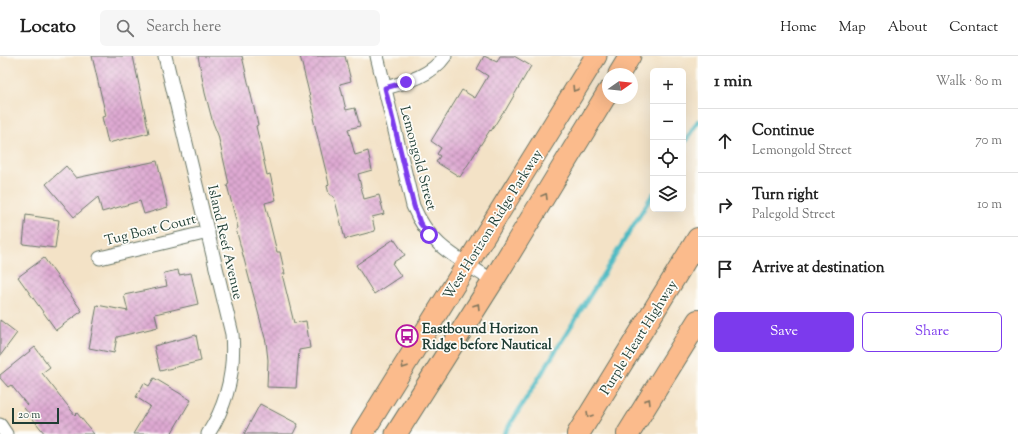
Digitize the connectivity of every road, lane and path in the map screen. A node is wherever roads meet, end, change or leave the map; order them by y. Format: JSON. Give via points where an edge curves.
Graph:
{"nodes":[{"id":1,"x":165,"y":56,"type":"edge"},
{"id":2,"x":377,"y":56,"type":"edge"},
{"id":3,"x":445,"y":56,"type":"edge"},
{"id":4,"x":596,"y":56,"type":"edge"},
{"id":5,"x":630,"y":56,"type":"edge"},
{"id":6,"x":623,"y":68,"type":"edge"},
{"id":7,"x":385,"y":88,"type":"junction"},
{"id":8,"x":602,"y":102,"type":"edge"},
{"id":9,"x":208,"y":232,"type":"junction"},
{"id":10,"x":698,"y":239,"type":"edge"},
{"id":11,"x":100,"y":258,"type":"dead end"},
{"id":12,"x":467,"y":264,"type":"junction"},
{"id":13,"x":493,"y":280,"type":"junction"},
{"id":14,"x":698,"y":321,"type":"edge"},
{"id":15,"x":0,"y":425,"type":"edge"},
{"id":16,"x":6,"y":434,"type":"edge"},
{"id":17,"x":208,"y":434,"type":"edge"},
{"id":18,"x":362,"y":434,"type":"edge"},
{"id":19,"x":396,"y":434,"type":"edge"},
{"id":20,"x":578,"y":434,"type":"edge"},
{"id":21,"x":628,"y":434,"type":"edge"}],
"edges":[{"from":1,"to":9,"type":"street","name":"Island Reef Avenue"},
{"from":2,"to":7,"type":"street","name":"Lemongold Street"},
{"from":3,"to":7,"type":"street","via":[[423,75]]},
{"from":4,"to":12,"type":"main road","name":"West Horizon Ridge Parkway","one_way":true},
{"from":5,"to":6,"type":"main road"},
{"from":7,"to":12,"type":"street","name":"Lemongold Street","via":[[420,223],[440,246]]},
{"from":13,"to":8,"type":"main road","one_way":true},
{"from":9,"to":11,"type":"street","name":"Tug Boat Court"},
{"from":9,"to":17,"type":"street","name":"Island Reef Avenue","via":[[232,334],[234,354],[226,398]]},
{"from":10,"to":20,"type":"highway","name":"Purple Heart Highway","one_way":true},
{"from":12,"to":13,"type":"street","name":"Lemongold Street"},
{"from":12,"to":18,"type":"main road","name":"West Horizon Ridge Parkway","one_way":true},
{"from":19,"to":13,"type":"main road","one_way":true},
{"from":21,"to":14,"type":"highway","one_way":true},
{"from":15,"to":16,"type":"street"}]}
